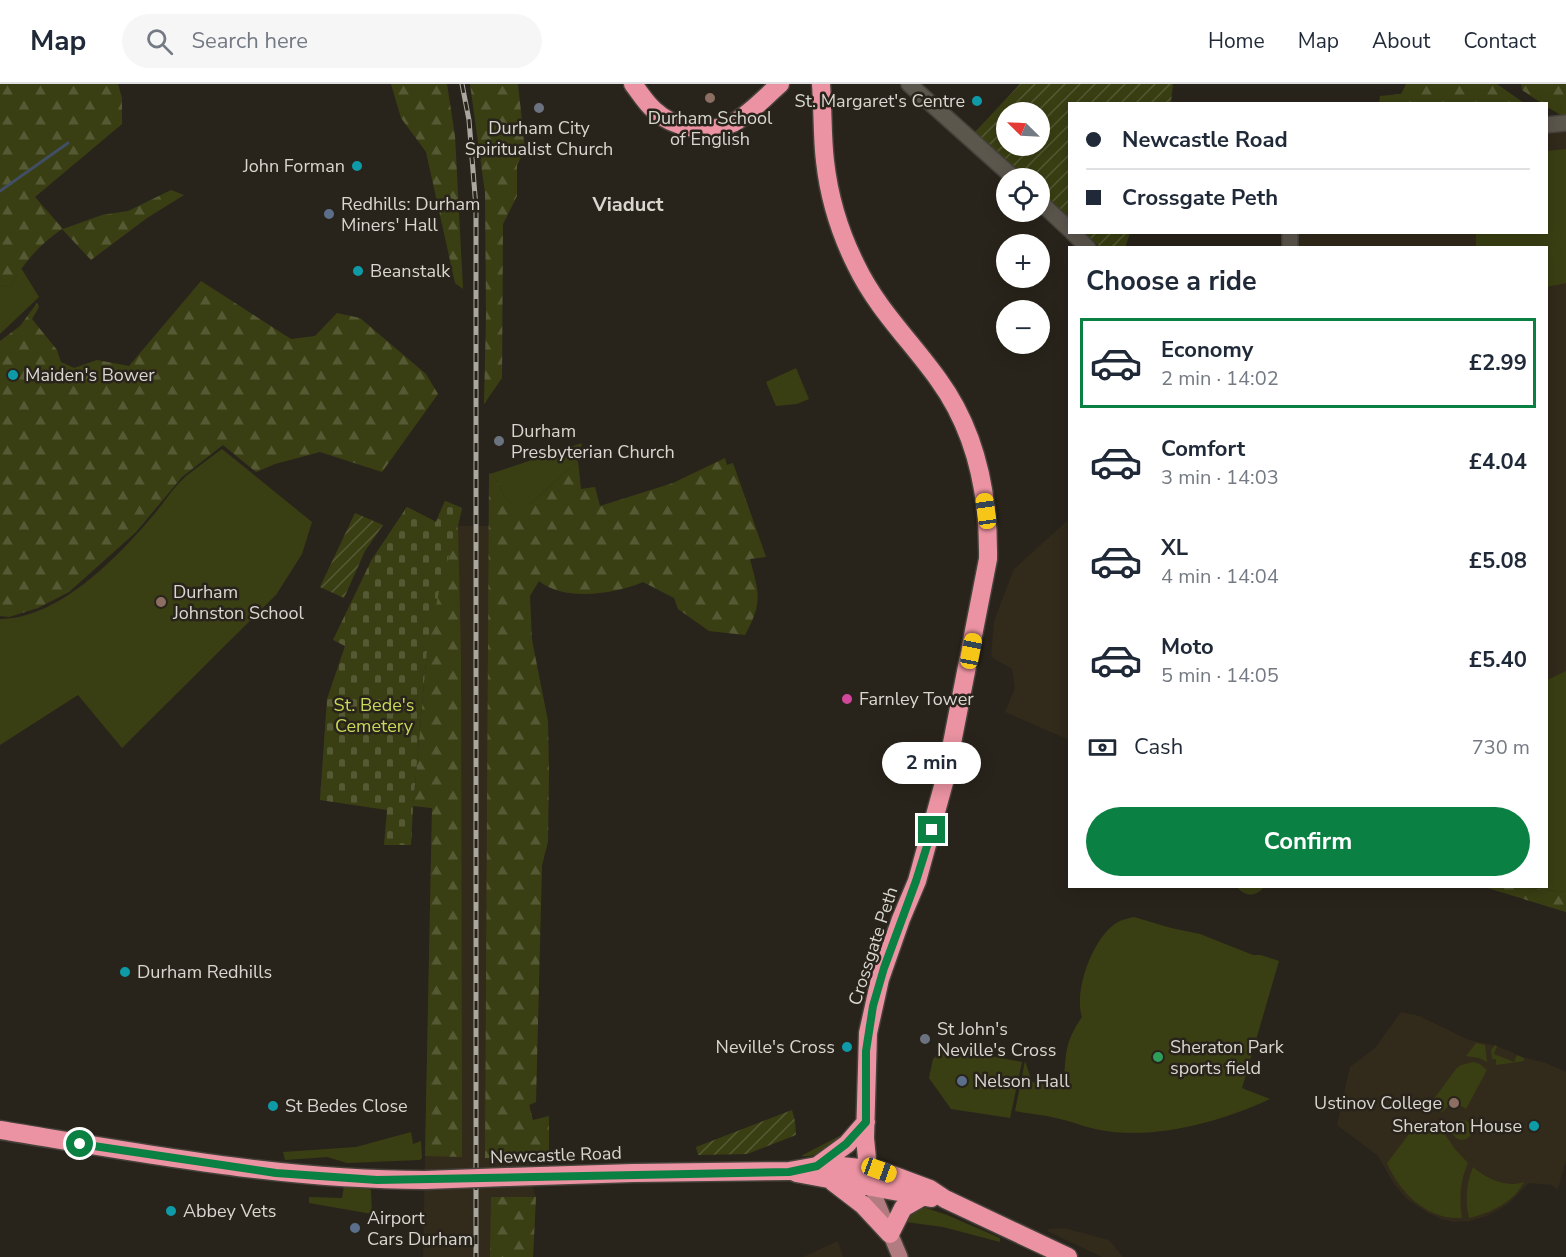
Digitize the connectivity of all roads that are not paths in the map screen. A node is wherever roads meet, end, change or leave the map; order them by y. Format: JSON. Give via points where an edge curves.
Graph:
{"nodes":[{"id":1,"x":633,"y":84,"type":"edge"},
{"id":2,"x":780,"y":84,"type":"edge"},
{"id":3,"x":821,"y":84,"type":"edge"},
{"id":4,"x":909,"y":84,"type":"edge"},
{"id":5,"x":1566,"y":123,"type":"edge"},
{"id":6,"x":1548,"y":125,"type":"edge"},
{"id":7,"x":1003,"y":168,"type":"edge"},
{"id":8,"x":1050,"y":211,"type":"edge"},
{"id":9,"x":1068,"y":228,"type":"edge"},
{"id":10,"x":1074,"y":234,"type":"edge"},
{"id":11,"x":1086,"y":246,"type":"edge"},
{"id":12,"x":866,"y":1118,"type":"junction"},
{"id":13,"x":0,"y":1130,"type":"edge"},
{"id":14,"x":817,"y":1166,"type":"junction"},
{"id":15,"x":789,"y":1172,"type":"junction"},
{"id":16,"x":876,"y":1178,"type":"junction"},
{"id":17,"x":832,"y":1181,"type":"junction"},
{"id":18,"x":922,"y":1197,"type":"junction"},
{"id":19,"x":945,"y":1199,"type":"junction"},
{"id":20,"x":890,"y":1234,"type":"junction"},
{"id":21,"x":900,"y":1257,"type":"edge"},
{"id":22,"x":1068,"y":1257,"type":"edge"}],
"edges":[{"from":1,"to":2,"type":"highway","via":[[663,117],[687,128],[703,129],[733,123]]},
{"from":3,"to":12,"type":"highway","name":"Crossgate Peth","via":[[824,159],[840,228],[871,294],[939,380],[965,424],[981,475],[988,530],[988,559],[932,830],[873,1006],[866,1051]]},
{"from":4,"to":7,"type":"street"},
{"from":5,"to":6,"type":"street"},
{"from":8,"to":9,"type":"street"},
{"from":10,"to":11,"type":"street"},
{"from":12,"to":14,"type":"highway","via":[[846,1144]]},
{"from":12,"to":16,"type":"highway","name":"Crossgate Peth","via":[[873,1138]]},
{"from":13,"to":15,"type":"highway","name":"Newcastle Road","bridge":true,"via":[[125,1152],[325,1177],[425,1180]]},
{"from":14,"to":15,"type":"highway","name":"Newcastle Road"},
{"from":14,"to":16,"type":"highway","name":"Newcastle Road"},
{"from":15,"to":17,"type":"highway","name":"Newcastle Road"},
{"from":16,"to":17,"type":"highway","name":"Newcastle Road"},
{"from":16,"to":18,"type":"highway"},
{"from":16,"to":19,"type":"highway","via":[[930,1190]]},
{"from":16,"to":20,"type":"main road"},
{"from":17,"to":20,"type":"highway","via":[[863,1205]]},
{"from":18,"to":19,"type":"highway"},
{"from":18,"to":20,"type":"highway","via":[[903,1208]]},
{"from":19,"to":22,"type":"highway"},
{"from":20,"to":21,"type":"main road"}]}
